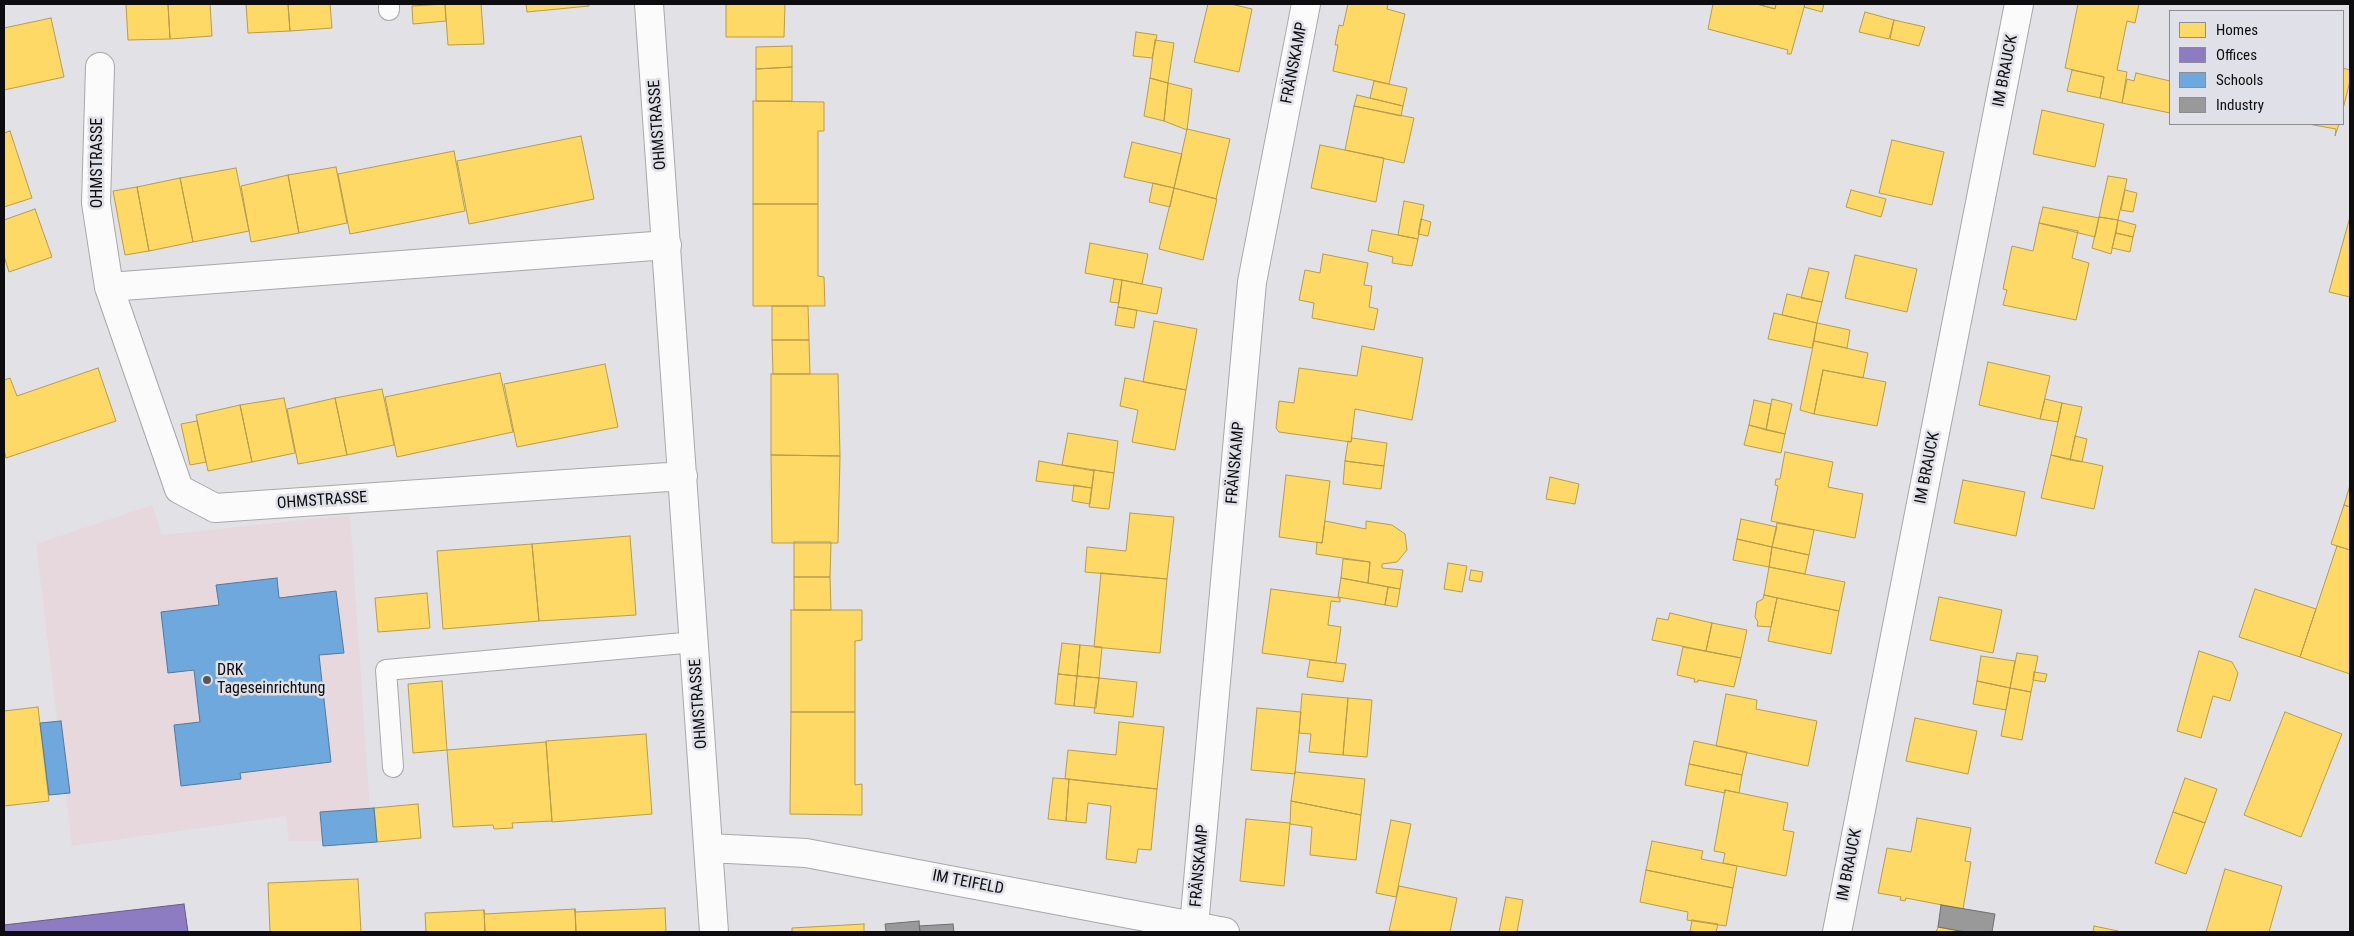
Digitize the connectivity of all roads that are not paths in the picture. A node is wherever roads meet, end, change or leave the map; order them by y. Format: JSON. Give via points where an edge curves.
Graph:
{"nodes":[{"id":1,"x":650,"y":4,"type":"edge"},
{"id":2,"x":1306,"y":4,"type":"edge"},
{"id":3,"x":2019,"y":4,"type":"edge"},
{"id":4,"x":100,"y":67,"type":"dead end"},
{"id":5,"x":667,"y":246,"type":"junction"},
{"id":6,"x":109,"y":287,"type":"junction"},
{"id":7,"x":683,"y":476,"type":"junction"},
{"id":8,"x":695,"y":642,"type":"junction"},
{"id":9,"x":393,"y":767,"type":"dead end"},
{"id":10,"x":709,"y":848,"type":"junction"},
{"id":11,"x":1194,"y":926,"type":"junction"},
{"id":12,"x":714,"y":932,"type":"edge"},
{"id":13,"x":1224,"y":932,"type":"edge"},
{"id":14,"x":1837,"y":932,"type":"edge"}],
"edges":[{"from":1,"to":5,"type":"street","name":"OHMSTRASSE"},
{"from":2,"to":11,"type":"street","name":"FRÄNSKAMP","via":[[1252,282]]},
{"from":3,"to":14,"type":"street","name":"IM BRAUCK"},
{"from":4,"to":6,"type":"street","name":"OHMSTRASSE","via":[[96,203]]},
{"from":5,"to":6,"type":"street"},
{"from":5,"to":7,"type":"street","name":"OHMSTRASSE"},
{"from":6,"to":7,"type":"street","name":"OHMSTRASSE","via":[[179,489],[215,508]]},
{"from":7,"to":8,"type":"street","name":"OHMSTRASSE"},
{"from":8,"to":9,"type":"lane","via":[[386,670]]},
{"from":8,"to":10,"type":"street","name":"OHMSTRASSE"},
{"from":10,"to":11,"type":"street","name":"IM TEIFELD","via":[[806,853]]},
{"from":10,"to":12,"type":"street","name":"OHMSTRASSE"},
{"from":11,"to":13,"type":"street","name":"IM TEIFELD"}]}
